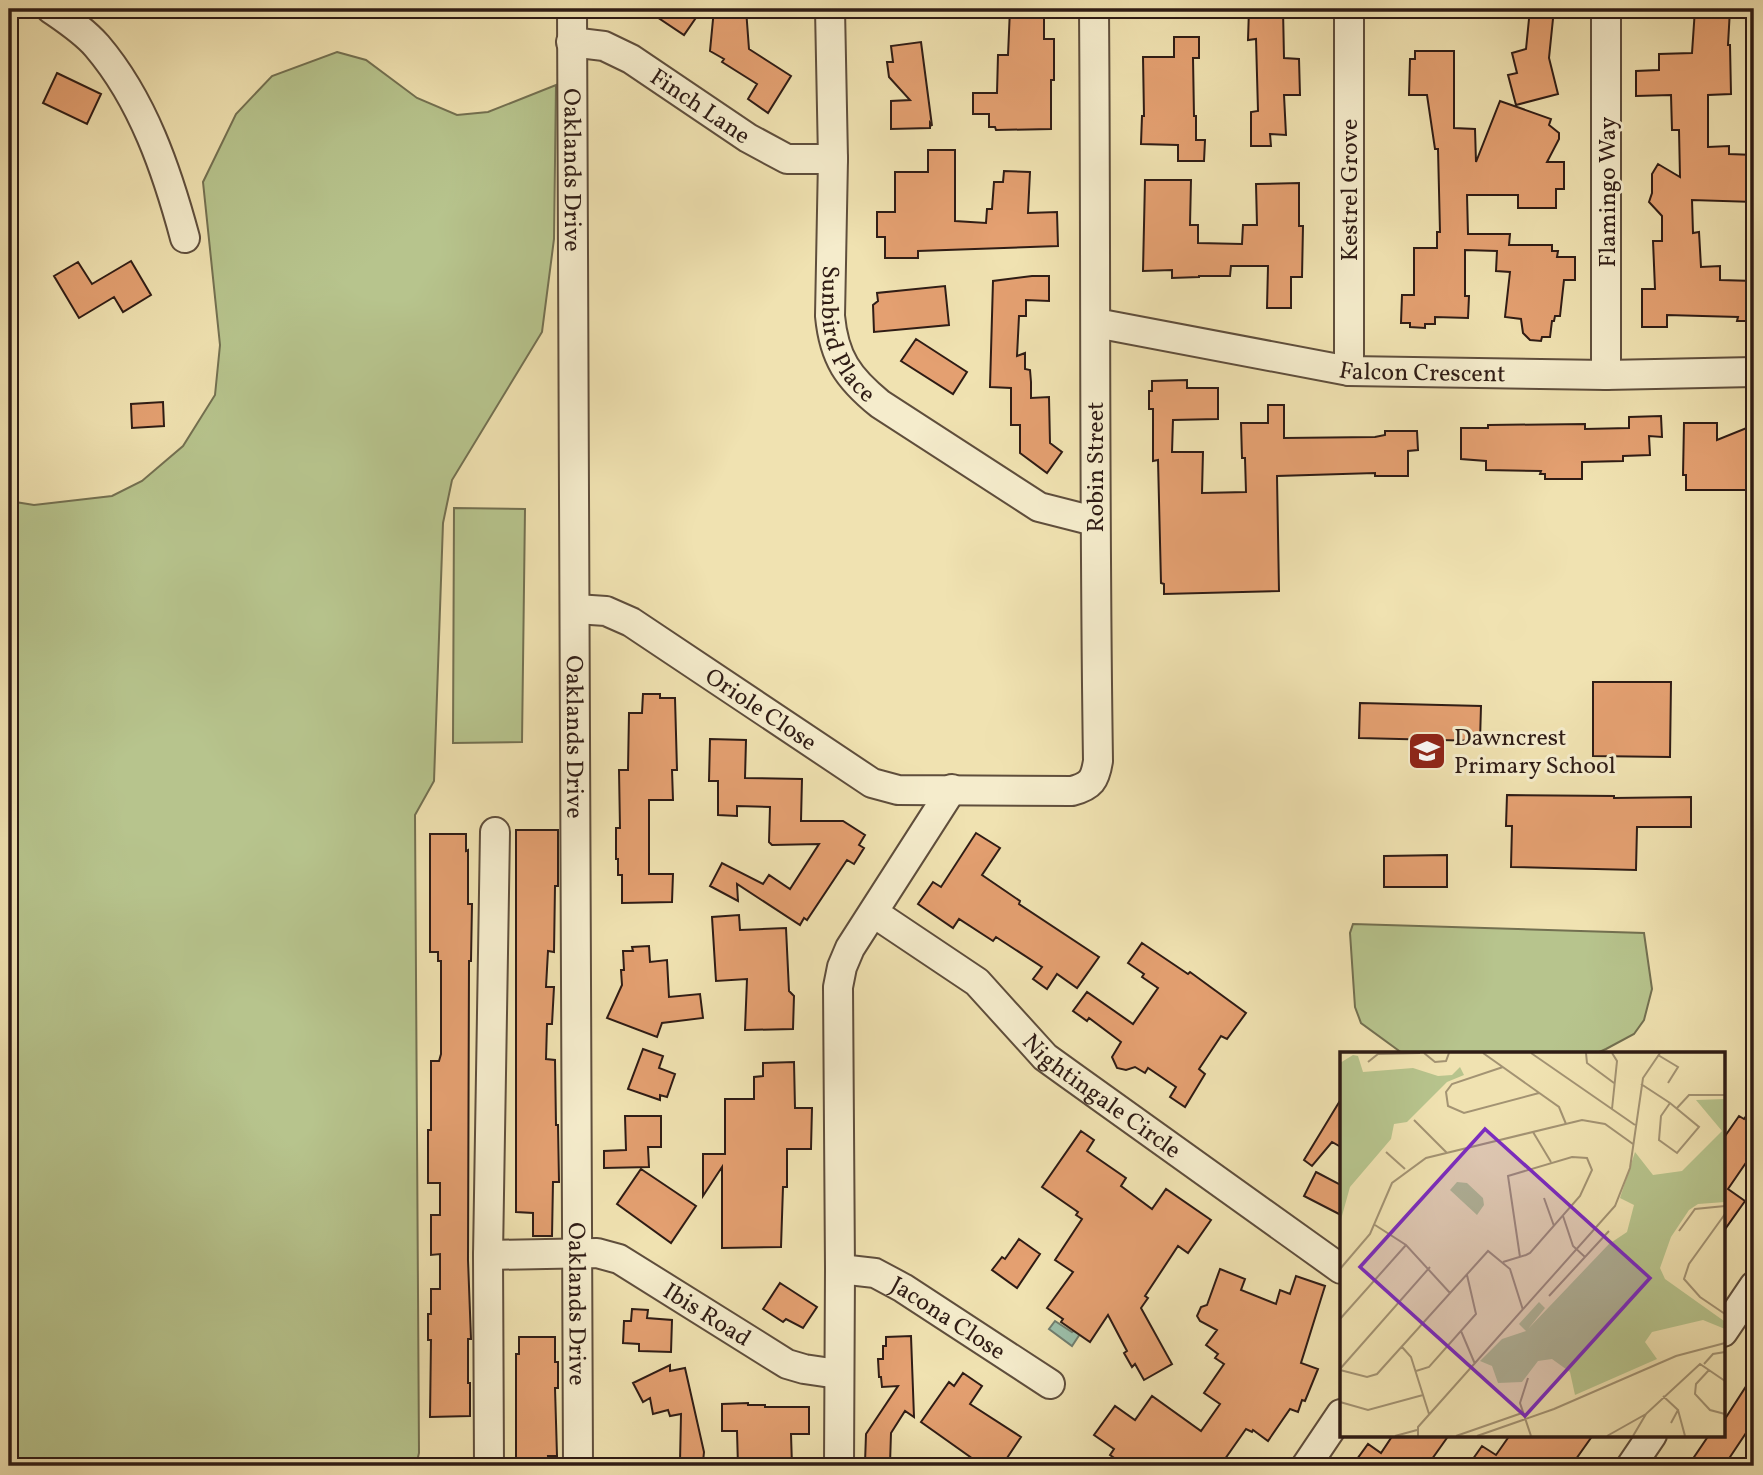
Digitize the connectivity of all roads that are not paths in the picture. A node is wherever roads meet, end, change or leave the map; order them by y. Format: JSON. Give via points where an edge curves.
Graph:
{"nodes":[{"id":1,"x":51,"y":9,"type":"edge"},
{"id":2,"x":572,"y":9,"type":"edge"},
{"id":3,"x":830,"y":9,"type":"edge"},
{"id":4,"x":1094,"y":9,"type":"edge"},
{"id":5,"x":1349,"y":9,"type":"edge"},
{"id":6,"x":1606,"y":9,"type":"edge"},
{"id":7,"x":571,"y":42,"type":"junction"},
{"id":8,"x":833,"y":159,"type":"junction"},
{"id":9,"x":185,"y":238,"type":"dead end"},
{"id":10,"x":1096,"y":323,"type":"junction"},
{"id":11,"x":1349,"y":371,"type":"junction"},
{"id":12,"x":1754,"y":372,"type":"edge"},
{"id":13,"x":1606,"y":375,"type":"junction"},
{"id":14,"x":1094,"y":521,"type":"junction"},
{"id":15,"x":576,"y":609,"type":"junction"},
{"id":16,"x":952,"y":789,"type":"junction"},
{"id":17,"x":495,"y":832,"type":"dead end"},
{"id":18,"x":874,"y":914,"type":"junction"},
{"id":19,"x":488,"y":1255,"type":"junction"},
{"id":20,"x":578,"y":1255,"type":"junction"},
{"id":21,"x":1340,"y":1268,"type":"edge"},
{"id":22,"x":841,"y":1269,"type":"junction"},
{"id":23,"x":1754,"y":1286,"type":"edge"},
{"id":24,"x":1724,"y":1331,"type":"edge"},
{"id":25,"x":838,"y":1374,"type":"junction"},
{"id":26,"x":1049,"y":1384,"type":"dead end"},
{"id":27,"x":1340,"y":1415,"type":"edge"},
{"id":28,"x":1651,"y":1436,"type":"edge"},
{"id":29,"x":489,"y":1466,"type":"edge"},
{"id":30,"x":578,"y":1466,"type":"edge"},
{"id":31,"x":839,"y":1466,"type":"edge"},
{"id":32,"x":1306,"y":1466,"type":"edge"},
{"id":33,"x":1631,"y":1466,"type":"edge"}],
"edges":[{"from":1,"to":9,"type":"street","via":[[97,46],[124,83],[158,150]]},
{"from":2,"to":7,"type":"street","name":"Oaklands Drive"},
{"from":3,"to":8,"type":"street","name":"Sunbird Place"},
{"from":4,"to":10,"type":"street","name":"Robin Street"},
{"from":5,"to":11,"type":"street","name":"Kestrel Grove"},
{"from":6,"to":13,"type":"street","name":"Flamingo Way"},
{"from":7,"to":8,"type":"street","name":"Finch Lane","via":[[604,46],[631,59],[748,138],[788,159]]},
{"from":7,"to":15,"type":"street","name":"Oaklands Drive"},
{"from":8,"to":14,"type":"street","name":"Sunbird Place","via":[[830,316],[832,342],[844,366],[880,404],[1039,507]]},
{"from":10,"to":11,"type":"street","name":"Falcon Crescent"},
{"from":10,"to":14,"type":"street","name":"Robin Street"},
{"from":11,"to":13,"type":"street","name":"Falcon Crescent"},
{"from":12,"to":13,"type":"street","name":"Falcon Crescent"},
{"from":14,"to":16,"type":"street","name":"Robin Street","via":[[1095,778],[1087,787],[1072,791]]},
{"from":15,"to":16,"type":"street","name":"Oriole Close","via":[[606,611],[631,622],[872,783],[898,790]]},
{"from":15,"to":20,"type":"street","name":"Oaklands Drive"},
{"from":16,"to":18,"type":"street"},
{"from":17,"to":19,"type":"street"},
{"from":18,"to":21,"type":"street","name":"Nightingale Circle","via":[[977,982],[1045,1057]]},
{"from":18,"to":22,"type":"street","via":[[850,948],[838,988]]},
{"from":19,"to":20,"type":"street","name":"Ibis Road"},
{"from":19,"to":29,"type":"street"},
{"from":20,"to":25,"type":"street","name":"Ibis Road","via":[[597,1253],[619,1259],[787,1364]]},
{"from":20,"to":30,"type":"street","name":"Oaklands Drive"},
{"from":22,"to":25,"type":"street"},
{"from":22,"to":26,"type":"street","name":"Jacona Close","via":[[875,1273],[903,1288]]},
{"from":23,"to":24,"type":"street"},
{"from":25,"to":31,"type":"street"},
{"from":27,"to":32,"type":"street"},
{"from":28,"to":33,"type":"street"}]}
